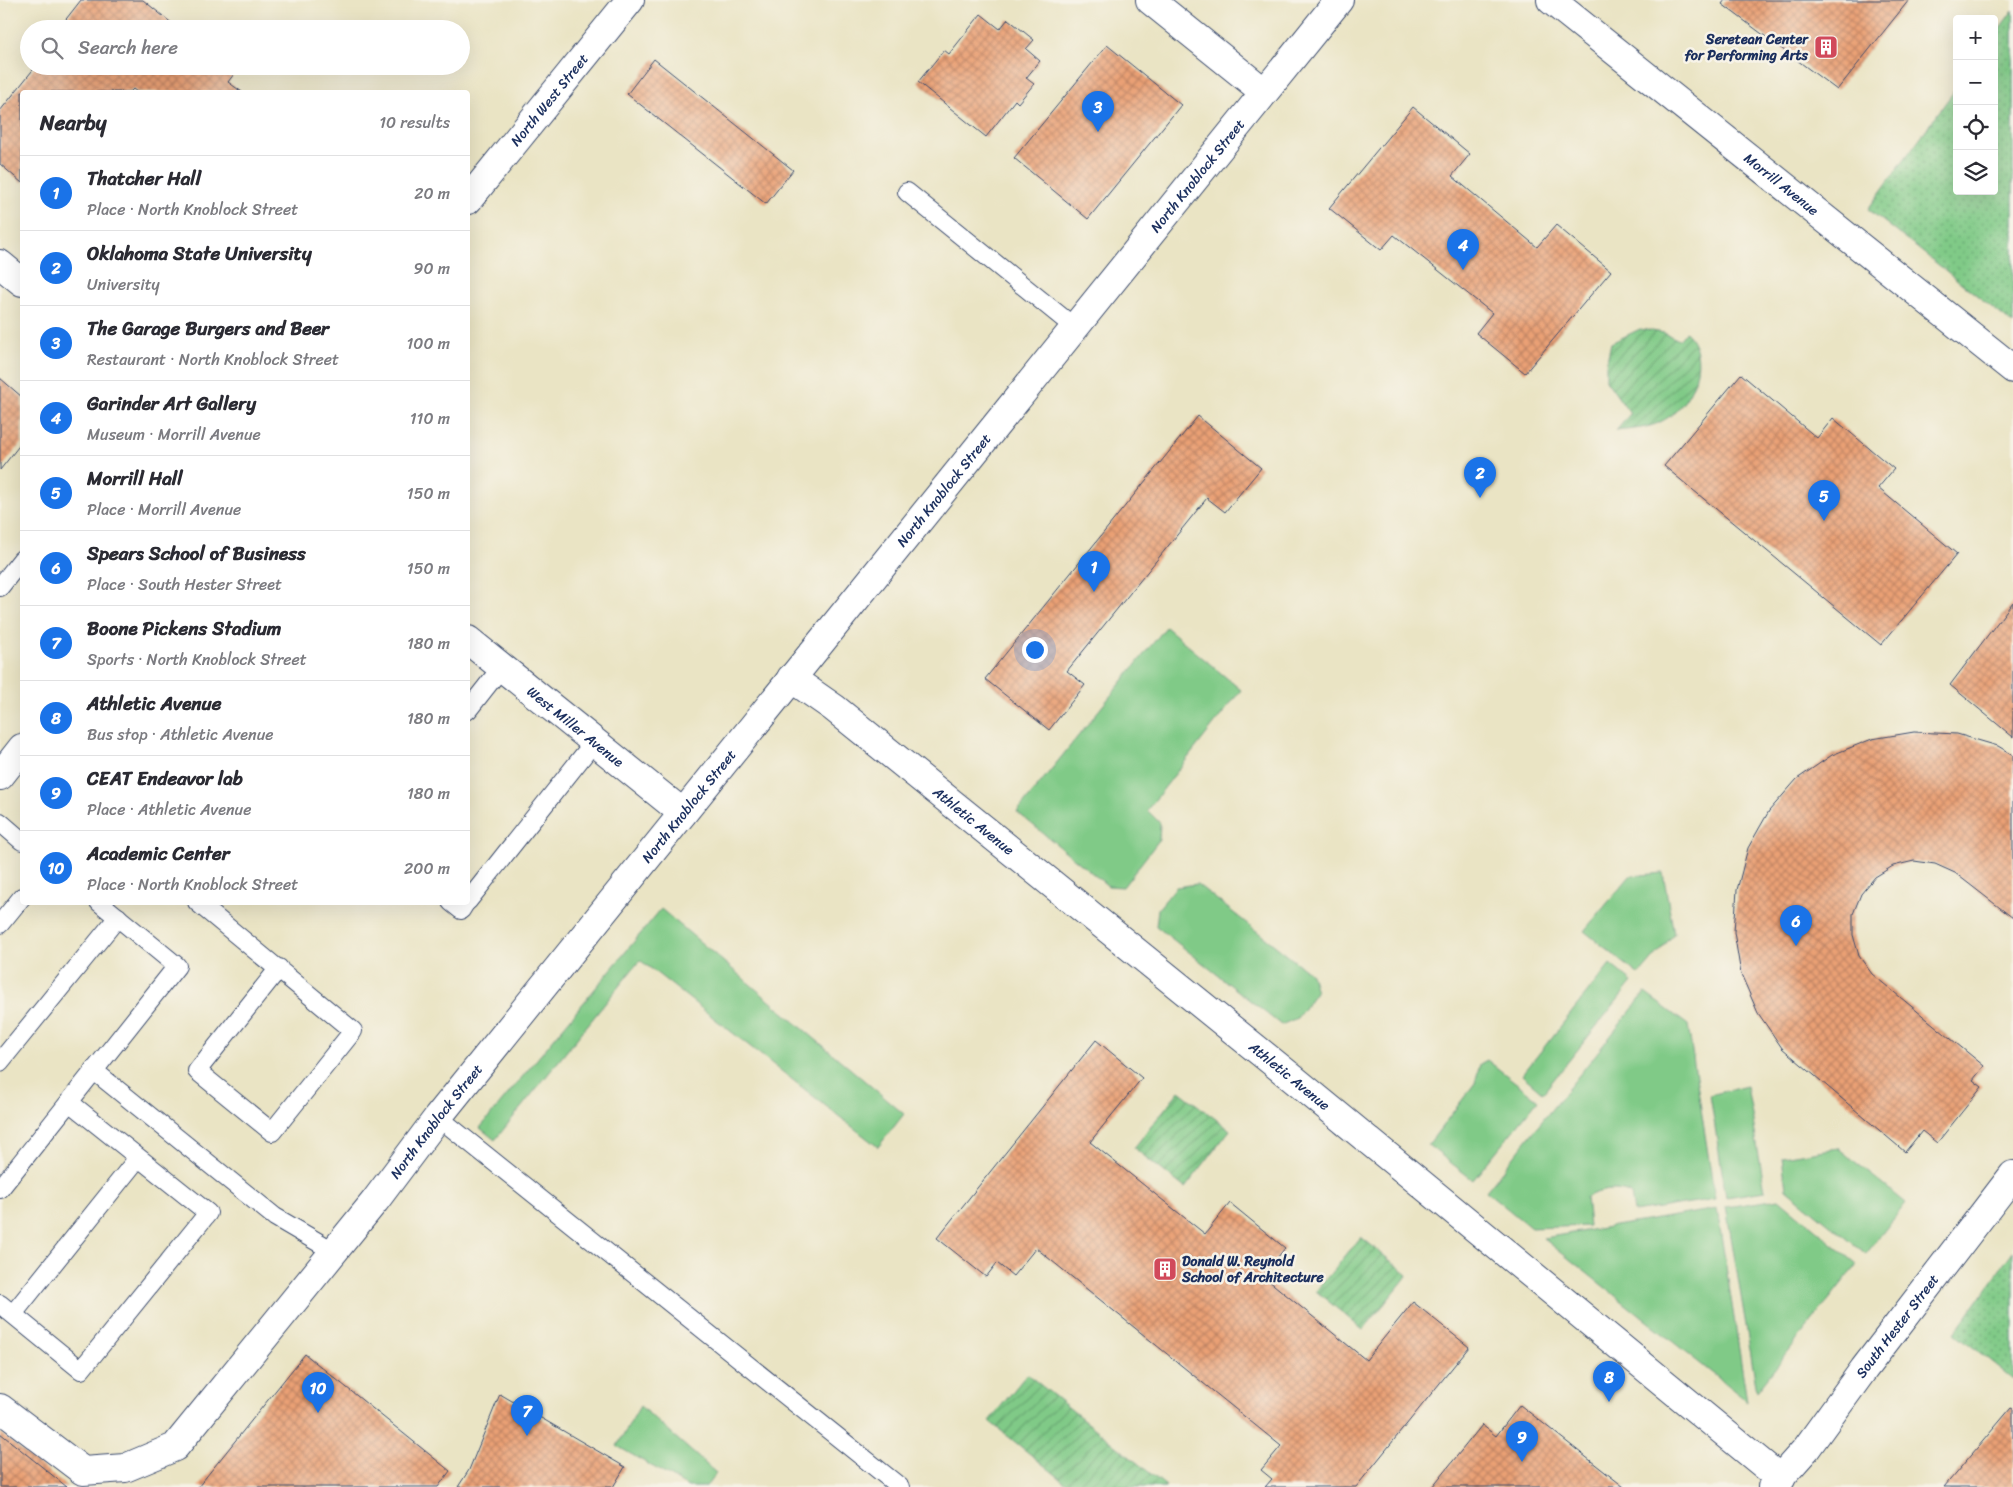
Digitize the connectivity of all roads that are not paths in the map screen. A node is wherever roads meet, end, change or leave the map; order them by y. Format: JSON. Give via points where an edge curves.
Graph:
{"nodes":[{"id":1,"x":630,"y":0,"type":"edge"},
{"id":2,"x":1150,"y":0,"type":"edge"},
{"id":3,"x":1339,"y":0,"type":"edge"},
{"id":4,"x":1551,"y":0,"type":"edge"},
{"id":5,"x":1263,"y":91,"type":"junction"},
{"id":6,"x":907,"y":192,"type":"dead end"},
{"id":7,"x":470,"y":198,"type":"edge"},
{"id":8,"x":0,"y":264,"type":"edge"},
{"id":9,"x":20,"y":280,"type":"edge"},
{"id":10,"x":1074,"y":327,"type":"junction"},
{"id":11,"x":2013,"y":368,"type":"edge"},
{"id":12,"x":20,"y":562,"type":"edge"},
{"id":13,"x":0,"y":587,"type":"edge"},
{"id":14,"x":470,"y":642,"type":"edge"},
{"id":15,"x":501,"y":668,"type":"junction"},
{"id":16,"x":791,"y":678,"type":"junction"},
{"id":17,"x":470,"y":707,"type":"edge"},
{"id":18,"x":594,"y":742,"type":"junction"},
{"id":19,"x":683,"y":813,"type":"junction"},
{"id":20,"x":0,"y":822,"type":"edge"},
{"id":21,"x":20,"y":838,"type":"edge"},
{"id":22,"x":470,"y":898,"type":"edge"},
{"id":23,"x":20,"y":899,"type":"edge"},
{"id":24,"x":103,"y":905,"type":"edge"},
{"id":25,"x":201,"y":905,"type":"edge"},
{"id":26,"x":455,"y":905,"type":"edge"},
{"id":27,"x":465,"y":905,"type":"edge"},
{"id":28,"x":118,"y":917,"type":"junction"},
{"id":29,"x":0,"y":924,"type":"edge"},
{"id":30,"x":279,"y":968,"type":"junction"},
{"id":31,"x":0,"y":1062,"type":"edge"},
{"id":32,"x":93,"y":1070,"type":"junction"},
{"id":33,"x":69,"y":1102,"type":"junction"},
{"id":34,"x":438,"y":1117,"type":"junction"},
{"id":35,"x":138,"y":1158,"type":"junction"},
{"id":36,"x":2013,"y":1175,"type":"edge"},
{"id":37,"x":0,"y":1189,"type":"edge"},
{"id":38,"x":332,"y":1252,"type":"junction"},
{"id":39,"x":6,"y":1309,"type":"edge"},
{"id":40,"x":0,"y":1408,"type":"edge"},
{"id":41,"x":1777,"y":1483,"type":"edge"},
{"id":42,"x":900,"y":1487,"type":"edge"}],
"edges":[{"from":1,"to":7,"type":"street","name":"North West Street"},
{"from":2,"to":5,"type":"street"},
{"from":3,"to":5,"type":"street","name":"North Knoblock Street"},
{"from":4,"to":11,"type":"street","name":"Morrill Avenue"},
{"from":5,"to":10,"type":"street","name":"North Knoblock Street"},
{"from":6,"to":10,"type":"lane"},
{"from":8,"to":9,"type":"street"},
{"from":10,"to":16,"type":"street","name":"North Knoblock Street"},
{"from":12,"to":13,"type":"lane"},
{"from":14,"to":15,"type":"street","name":"West Miller Avenue"},
{"from":15,"to":17,"type":"lane"},
{"from":15,"to":18,"type":"street","name":"West Miller Avenue"},
{"from":16,"to":19,"type":"street","name":"North Knoblock Street"},
{"from":16,"to":41,"type":"street","name":"Athletic Avenue","via":[[834,708],[1128,946]]},
{"from":18,"to":19,"type":"street","name":"West Miller Avenue"},
{"from":18,"to":22,"type":"lane"},
{"from":19,"to":34,"type":"street","name":"North Knoblock Street"},
{"from":20,"to":21,"type":"lane"},
{"from":23,"to":29,"type":"lane"},
{"from":24,"to":28,"type":"lane"},
{"from":25,"to":30,"type":"lane"},
{"from":26,"to":27,"type":"lane","via":[[461,910]]},
{"from":28,"to":31,"type":"lane"},
{"from":28,"to":32,"type":"lane","via":[[178,966]]},
{"from":30,"to":30,"type":"lane","via":[[197,1071],[272,1132],[353,1031]]},
{"from":32,"to":33,"type":"lane"},
{"from":32,"to":38,"type":"lane","via":[[275,1217]]},
{"from":33,"to":35,"type":"lane"},
{"from":33,"to":37,"type":"lane"},
{"from":34,"to":38,"type":"street","name":"North Knoblock Street"},
{"from":34,"to":42,"type":"lane"},
{"from":35,"to":39,"type":"lane"},
{"from":35,"to":39,"type":"lane","via":[[208,1213],[82,1370]]},
{"from":36,"to":41,"type":"street","name":"South Hester Street"},
{"from":38,"to":40,"type":"street","name":"North Knoblock Street","via":[[175,1446],[126,1468],[83,1471]]}]}
